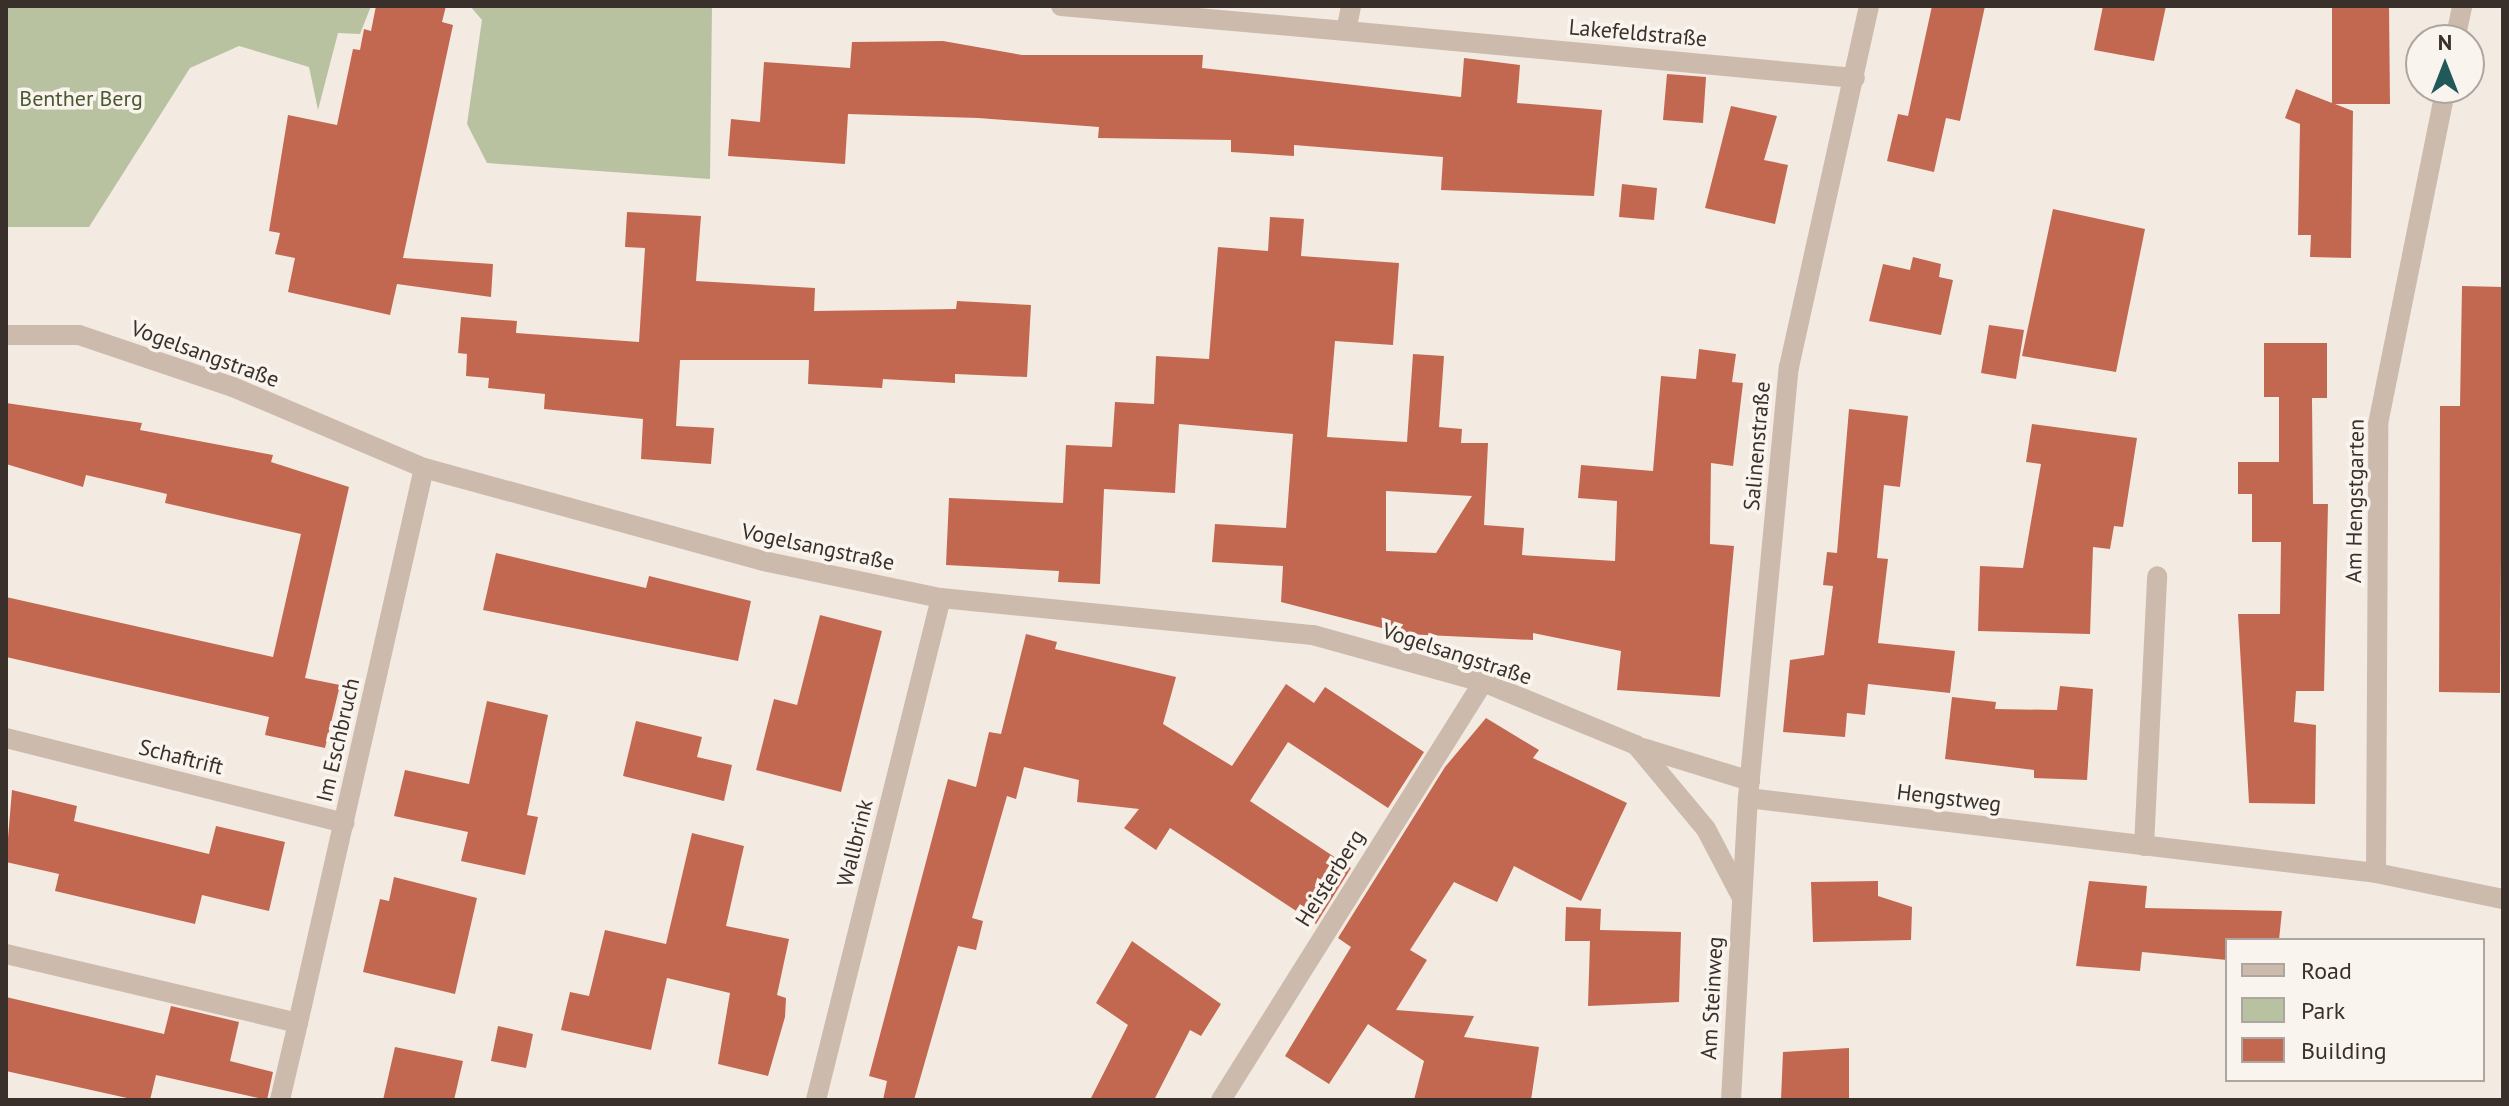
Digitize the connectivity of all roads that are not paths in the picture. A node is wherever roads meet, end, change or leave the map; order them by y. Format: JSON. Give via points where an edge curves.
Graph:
{"nodes":[{"id":1,"x":1061,"y":6,"type":"edge"},
{"id":2,"x":1351,"y":6,"type":"edge"},
{"id":3,"x":1869,"y":6,"type":"edge"},
{"id":4,"x":1346,"y":31,"type":"junction"},
{"id":5,"x":1855,"y":78,"type":"junction"},
{"id":6,"x":2443,"y":104,"type":"edge"},
{"id":7,"x":6,"y":335,"type":"edge"},
{"id":8,"x":424,"y":468,"type":"junction"},
{"id":9,"x":2157,"y":576,"type":"dead end"},
{"id":10,"x":941,"y":598,"type":"junction"},
{"id":11,"x":1483,"y":682,"type":"junction"},
{"id":12,"x":6,"y":738,"type":"edge"},
{"id":13,"x":1636,"y":745,"type":"junction"},
{"id":14,"x":1749,"y":790,"type":"junction"},
{"id":15,"x":344,"y":823,"type":"junction"},
{"id":16,"x":2144,"y":846,"type":"junction"},
{"id":17,"x":2376,"y":873,"type":"junction"},
{"id":18,"x":1742,"y":898,"type":"junction"},
{"id":19,"x":2503,"y":899,"type":"edge"},
{"id":20,"x":6,"y":954,"type":"edge"},
{"id":21,"x":298,"y":1023,"type":"junction"},
{"id":22,"x":280,"y":1100,"type":"edge"},
{"id":23,"x":816,"y":1100,"type":"edge"},
{"id":24,"x":1221,"y":1100,"type":"edge"},
{"id":25,"x":1731,"y":1100,"type":"edge"}],
"edges":[{"from":1,"to":4,"type":"street","name":"Lakefeldstraße"},
{"from":2,"to":4,"type":"street"},
{"from":3,"to":5,"type":"street","name":"Salinenstraße"},
{"from":4,"to":5,"type":"street","name":"Lakefeldstraße"},
{"from":5,"to":14,"type":"street","name":"Salinenstraße","via":[[1789,367]]},
{"from":6,"to":17,"type":"street","name":"Am Hengstgarten","via":[[2378,424]]},
{"from":7,"to":8,"type":"street","name":"Vogelsangstraße","via":[[79,335],[233,387]]},
{"from":8,"to":10,"type":"street","name":"Vogelsangstraße","via":[[631,528]]},
{"from":8,"to":15,"type":"street","name":"Im Eschbruch"},
{"from":9,"to":16,"type":"street"},
{"from":10,"to":11,"type":"street","name":"Vogelsangstraße","via":[[1313,635]]},
{"from":10,"to":23,"type":"street","name":"Wallbrink"},
{"from":11,"to":13,"type":"street","name":"Vogelsangstraße"},
{"from":11,"to":24,"type":"street","name":"Heisterberg"},
{"from":12,"to":15,"type":"street","name":"Schaftrift"},
{"from":13,"to":14,"type":"street","name":"Vogelsangstraße"},
{"from":13,"to":18,"type":"street","name":"Vogelsangstraße","via":[[1706,829]]},
{"from":14,"to":16,"type":"street","name":"Hengstweg"},
{"from":14,"to":18,"type":"street","name":"Salinenstraße"},
{"from":15,"to":21,"type":"street","name":"Im Eschbruch"},
{"from":16,"to":17,"type":"street","name":"Hengstweg"},
{"from":17,"to":19,"type":"street","name":"Hengstweg"},
{"from":18,"to":25,"type":"street","name":"Am Steinweg"},
{"from":20,"to":21,"type":"street"},
{"from":21,"to":22,"type":"street","name":"Im Eschbruch"}]}
